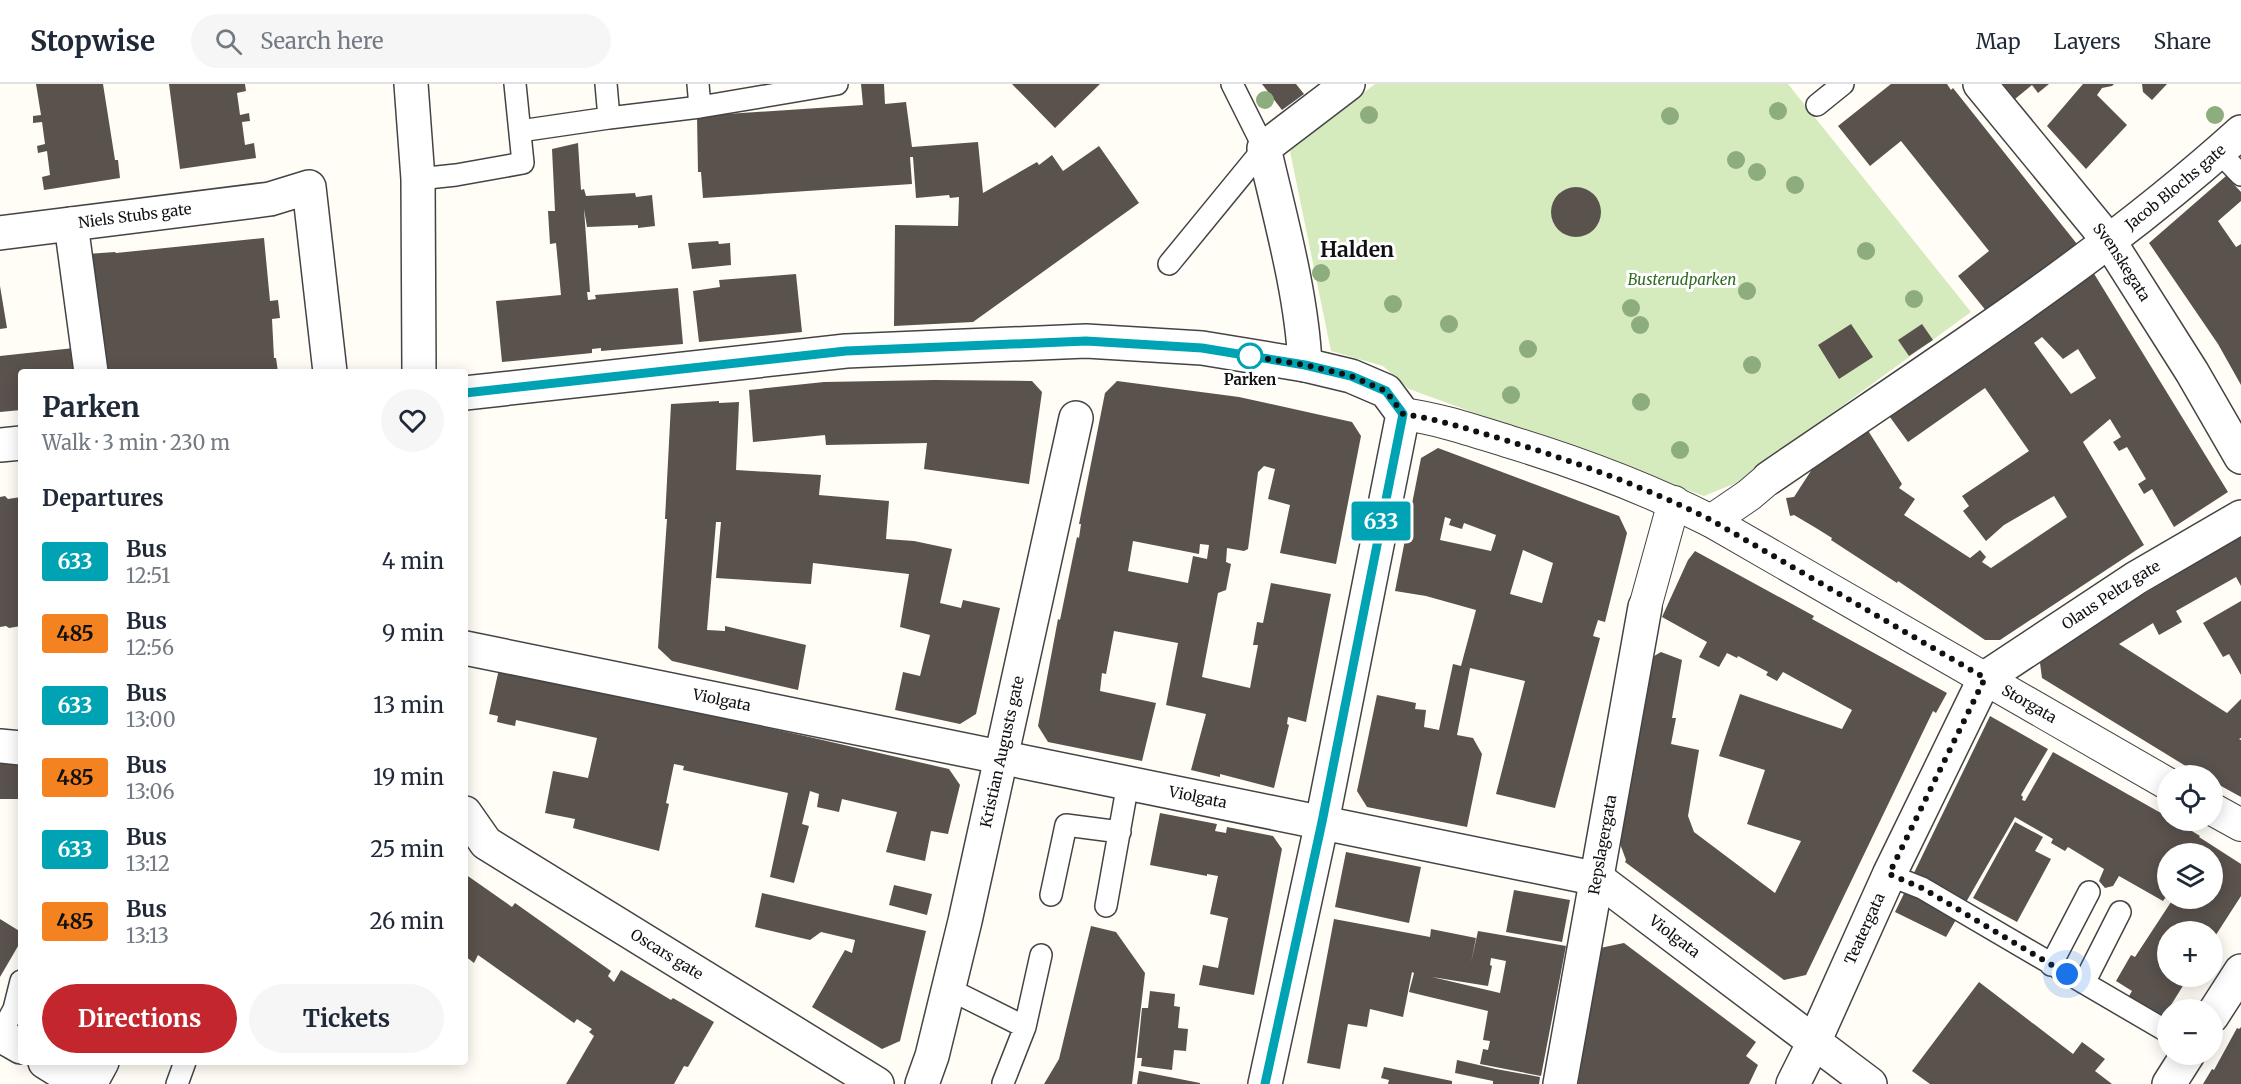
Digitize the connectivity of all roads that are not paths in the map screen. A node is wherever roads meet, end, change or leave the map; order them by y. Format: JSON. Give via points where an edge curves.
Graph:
{"nodes":[{"id":1,"x":411,"y":84,"type":"edge"},
{"id":2,"x":515,"y":84,"type":"edge"},
{"id":3,"x":606,"y":84,"type":"edge"},
{"id":4,"x":698,"y":84,"type":"edge"},
{"id":5,"x":837,"y":84,"type":"edge"},
{"id":6,"x":1232,"y":84,"type":"edge"},
{"id":7,"x":1843,"y":84,"type":"edge"},
{"id":8,"x":1980,"y":84,"type":"edge"},
{"id":9,"x":1342,"y":86,"type":"edge"},
{"id":10,"x":1817,"y":105,"type":"dead end"},
{"id":11,"x":700,"y":107,"type":"junction"},
{"id":12,"x":609,"y":118,"type":"junction"},
{"id":13,"x":520,"y":131,"type":"junction"},
{"id":14,"x":1264,"y":148,"type":"junction"},
{"id":15,"x":2234,"y":153,"type":"edge"},
{"id":16,"x":418,"y":179,"type":"junction"},
{"id":17,"x":71,"y":224,"type":"junction"},
{"id":18,"x":0,"y":233,"type":"edge"},
{"id":19,"x":2109,"y":241,"type":"junction"},
{"id":20,"x":1169,"y":264,"type":"dead end"},
{"id":21,"x":1305,"y":365,"type":"junction"},
{"id":22,"x":91,"y":369,"type":"edge"},
{"id":23,"x":330,"y":369,"type":"edge"},
{"id":24,"x":419,"y":369,"type":"edge"},
{"id":25,"x":468,"y":393,"type":"edge"},
{"id":26,"x":1403,"y":414,"type":"junction"},
{"id":27,"x":1076,"y":418,"type":"dead end"},
{"id":28,"x":18,"y":443,"type":"edge"},
{"id":29,"x":0,"y":445,"type":"edge"},
{"id":30,"x":2241,"y":457,"type":"edge"},
{"id":31,"x":1769,"y":478,"type":"joint"},
{"id":32,"x":1674,"y":502,"type":"junction"},
{"id":33,"x":2241,"y":517,"type":"edge"},
{"id":34,"x":1711,"y":520,"type":"junction"},
{"id":35,"x":1645,"y":607,"type":"joint"},
{"id":36,"x":468,"y":649,"type":"edge"},
{"id":37,"x":1985,"y":678,"type":"junction"},
{"id":38,"x":0,"y":746,"type":"edge"},
{"id":39,"x":18,"y":747,"type":"edge"},
{"id":40,"x":1002,"y":756,"type":"junction"},
{"id":41,"x":2157,"y":778,"type":"edge"},
{"id":42,"x":1128,"y":783,"type":"junction"},
{"id":43,"x":2223,"y":815,"type":"edge"},
{"id":44,"x":468,"y":817,"type":"edge"},
{"id":45,"x":1322,"y":822,"type":"junction"},
{"id":46,"x":2241,"y":825,"type":"edge"},
{"id":47,"x":1120,"y":831,"type":"junction"},
{"id":48,"x":1889,"y":874,"type":"junction"},
{"id":49,"x":1598,"y":879,"type":"junction"},
{"id":50,"x":2089,"y":892,"type":"dead end"},
{"id":51,"x":1051,"y":895,"type":"dead end"},
{"id":52,"x":1106,"y":906,"type":"dead end"},
{"id":53,"x":2120,"y":912,"type":"dead end"},
{"id":54,"x":1041,"y":955,"type":"dead end"},
{"id":55,"x":2051,"y":965,"type":"junction"},
{"id":56,"x":2236,"y":978,"type":"edge"},
{"id":57,"x":2084,"y":983,"type":"junction"},
{"id":58,"x":949,"y":989,"type":"junction"},
{"id":59,"x":18,"y":993,"type":"edge"},
{"id":60,"x":2223,"y":999,"type":"edge"},
{"id":61,"x":2157,"y":1026,"type":"edge"},
{"id":62,"x":1025,"y":1027,"type":"junction"},
{"id":63,"x":0,"y":1035,"type":"edge"},
{"id":64,"x":1814,"y":1042,"type":"junction"},
{"id":65,"x":18,"y":1045,"type":"edge"},
{"id":66,"x":50,"y":1065,"type":"edge"},
{"id":67,"x":100,"y":1065,"type":"edge"},
{"id":68,"x":184,"y":1065,"type":"edge"},
{"id":69,"x":2181,"y":1065,"type":"edge"},
{"id":70,"x":1003,"y":1083,"type":"edge"},
{"id":71,"x":81,"y":1084,"type":"edge"},
{"id":72,"x":90,"y":1084,"type":"edge"},
{"id":73,"x":177,"y":1084,"type":"edge"},
{"id":74,"x":877,"y":1084,"type":"edge"},
{"id":75,"x":922,"y":1084,"type":"edge"},
{"id":76,"x":1265,"y":1084,"type":"edge"},
{"id":77,"x":1560,"y":1084,"type":"edge"},
{"id":78,"x":1793,"y":1084,"type":"edge"},
{"id":79,"x":1870,"y":1084,"type":"edge"},
{"id":80,"x":2169,"y":1084,"type":"edge"}],
"edges":[{"from":1,"to":16,"type":"street"},
{"from":2,"to":13,"type":"lane"},
{"from":3,"to":12,"type":"lane"},
{"from":4,"to":11,"type":"lane"},
{"from":5,"to":11,"type":"lane"},
{"from":6,"to":14,"type":"lane"},
{"from":7,"to":10,"type":"lane"},
{"from":8,"to":19,"type":"street","name":"Svenskegata"},
{"from":9,"to":14,"type":"street"},
{"from":11,"to":12,"type":"lane"},
{"from":12,"to":13,"type":"lane"},
{"from":13,"to":16,"type":"lane","via":[[523,163]]},
{"from":14,"to":20,"type":"lane"},
{"from":14,"to":21,"type":"street","via":[[1286,242]]},
{"from":15,"to":19,"type":"street","name":"Jacob Blochs gate"},
{"from":16,"to":24,"type":"street"},
{"from":17,"to":18,"type":"street","name":"Niels Stubs gate"},
{"from":17,"to":22,"type":"street"},
{"from":17,"to":23,"type":"street","name":"Niels Stubs gate","via":[[270,199],[309,187]]},
{"from":19,"to":30,"type":"street","name":"Svenskegata"},
{"from":19,"to":31,"type":"street"},
{"from":21,"to":25,"type":"street","via":[[1202,348],[1086,341],[846,351]]},
{"from":21,"to":26,"type":"street","via":[[1351,376],[1386,391]]},
{"from":26,"to":32,"type":"street","name":"Storgata","via":[[1435,419],[1580,464]]},
{"from":26,"to":45,"type":"street"},
{"from":27,"to":40,"type":"street","name":"Kristian Augusts gate"},
{"from":28,"to":29,"type":"street"},
{"from":31,"to":34,"type":"street"},
{"from":32,"to":34,"type":"street","name":"Storgata"},
{"from":32,"to":35,"type":"street"},
{"from":33,"to":37,"type":"street","name":"Olaus Peltz gate","via":[[2136,578]]},
{"from":34,"to":37,"type":"street","name":"Storgata"},
{"from":35,"to":49,"type":"street","name":"Repslagergata"},
{"from":36,"to":40,"type":"street","name":"Violgata"},
{"from":37,"to":41,"type":"street","name":"Storgata"},
{"from":37,"to":48,"type":"street","name":"Teatergata"},
{"from":38,"to":39,"type":"street"},
{"from":40,"to":42,"type":"street","name":"Violgata"},
{"from":40,"to":58,"type":"street","name":"Kristian Augusts gate"},
{"from":42,"to":45,"type":"street","name":"Violgata"},
{"from":42,"to":47,"type":"lane"},
{"from":43,"to":46,"type":"street"},
{"from":44,"to":74,"type":"street","name":"Oscars gate","via":[[486,843]]},
{"from":45,"to":49,"type":"street","name":"Violgata"},
{"from":45,"to":76,"type":"street"},
{"from":47,"to":51,"type":"lane","via":[[1066,825]]},
{"from":47,"to":52,"type":"lane"},
{"from":48,"to":55,"type":"lane","via":[[1922,888]]},
{"from":48,"to":64,"type":"street","name":"Teatergata"},
{"from":49,"to":64,"type":"street","name":"Violgata"},
{"from":49,"to":77,"type":"street","name":"Repslagergata"},
{"from":50,"to":55,"type":"lane"},
{"from":53,"to":57,"type":"lane"},
{"from":54,"to":62,"type":"lane"},
{"from":55,"to":57,"type":"lane"},
{"from":56,"to":60,"type":"street"},
{"from":57,"to":61,"type":"lane"},
{"from":58,"to":62,"type":"lane"},
{"from":58,"to":75,"type":"street","name":"Kristian Augusts gate"},
{"from":59,"to":63,"type":"lane"},
{"from":62,"to":70,"type":"lane"},
{"from":63,"to":65,"type":"street"},
{"from":64,"to":78,"type":"street","name":"Teatergata"},
{"from":64,"to":79,"type":"street","name":"Violgata"},
{"from":66,"to":71,"type":"street"},
{"from":67,"to":72,"type":"street"},
{"from":68,"to":73,"type":"lane"},
{"from":69,"to":80,"type":"street"}]}
